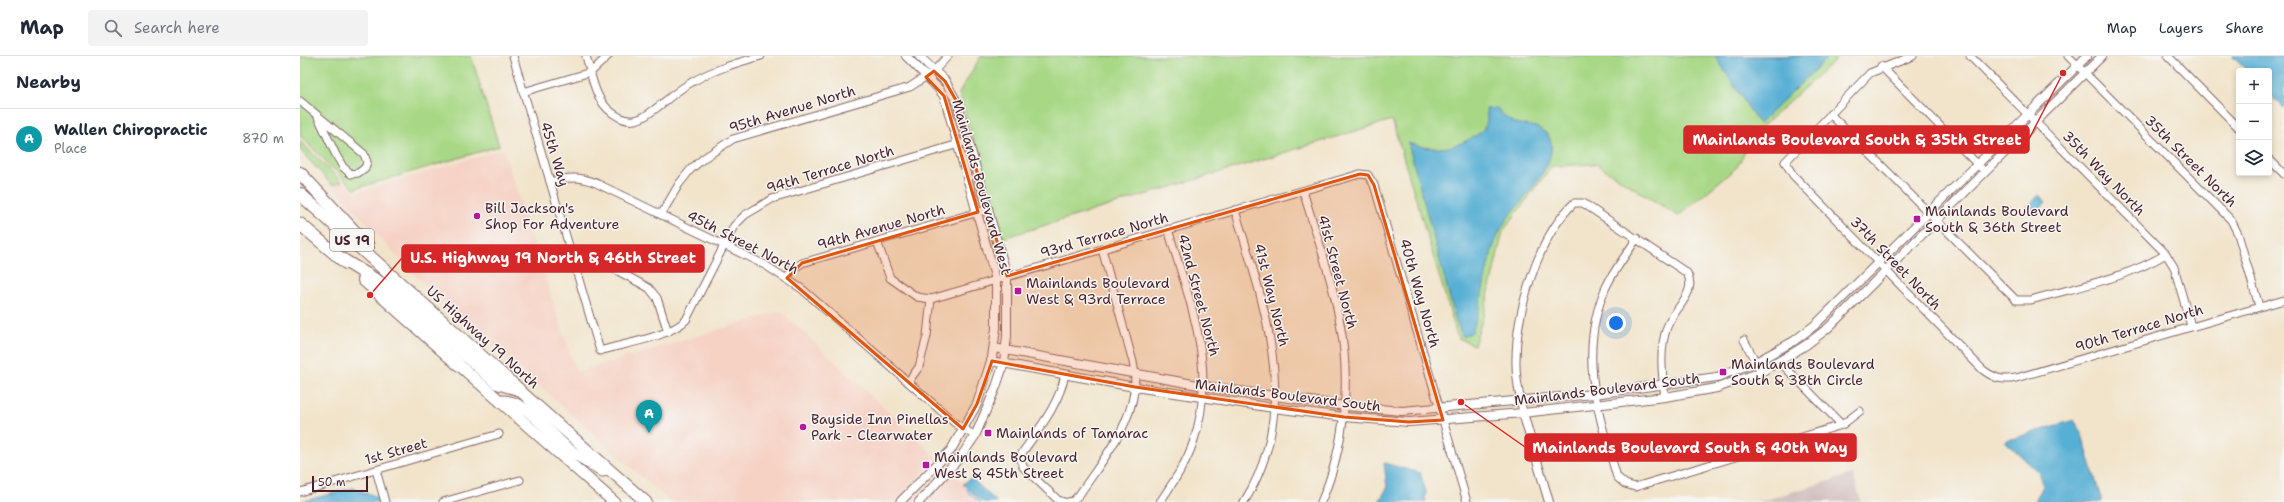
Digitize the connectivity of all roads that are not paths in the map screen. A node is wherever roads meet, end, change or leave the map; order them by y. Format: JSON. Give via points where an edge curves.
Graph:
{"nodes":[{"id":1,"x":513,"y":56,"type":"edge"},
{"id":2,"x":586,"y":56,"type":"edge"},
{"id":3,"x":608,"y":56,"type":"edge"},
{"id":4,"x":761,"y":56,"type":"edge"},
{"id":5,"x":906,"y":56,"type":"edge"},
{"id":6,"x":920,"y":56,"type":"edge"},
{"id":7,"x":948,"y":56,"type":"edge"},
{"id":8,"x":1914,"y":56,"type":"edge"},
{"id":9,"x":1970,"y":56,"type":"edge"},
{"id":10,"x":2068,"y":56,"type":"edge"},
{"id":11,"x":2086,"y":56,"type":"edge"},
{"id":12,"x":2102,"y":56,"type":"edge"},
{"id":13,"x":2168,"y":56,"type":"edge"},
{"id":14,"x":749,"y":58,"type":"edge"},
{"id":15,"x":2077,"y":65,"type":"junction"},
{"id":16,"x":1881,"y":66,"type":"junction"},
{"id":17,"x":934,"y":71,"type":"junction"},
{"id":18,"x":590,"y":72,"type":"junction"},
{"id":19,"x":2085,"y":72,"type":"junction"},
{"id":20,"x":926,"y":77,"type":"junction"},
{"id":21,"x":523,"y":92,"type":"junction"},
{"id":22,"x":300,"y":101,"type":"edge"},
{"id":23,"x":1830,"y":114,"type":"junction"},
{"id":24,"x":2028,"y":116,"type":"junction"},
{"id":25,"x":318,"y":117,"type":"junction"},
{"id":26,"x":2035,"y":123,"type":"junction"},
{"id":27,"x":2236,"y":125,"type":"edge"},
{"id":28,"x":969,"y":142,"type":"junction"},
{"id":29,"x":958,"y":145,"type":"junction"},
{"id":30,"x":2272,"y":161,"type":"edge"},
{"id":31,"x":1978,"y":164,"type":"junction"},
{"id":32,"x":1985,"y":172,"type":"junction"},
{"id":33,"x":300,"y":174,"type":"edge"},
{"id":34,"x":2284,"y":174,"type":"edge"},
{"id":35,"x":1368,"y":175,"type":"joint"},
{"id":36,"x":550,"y":182,"type":"junction"},
{"id":37,"x":1303,"y":191,"type":"junction"},
{"id":38,"x":300,"y":194,"type":"edge"},
{"id":39,"x":989,"y":209,"type":"junction"},
{"id":40,"x":1235,"y":210,"type":"junction"},
{"id":41,"x":978,"y":212,"type":"junction"},
{"id":42,"x":1928,"y":214,"type":"junction"},
{"id":43,"x":661,"y":215,"type":"junction"},
{"id":44,"x":1935,"y":221,"type":"junction"},
{"id":45,"x":300,"y":224,"type":"edge"},
{"id":46,"x":1168,"y":229,"type":"junction"},
{"id":47,"x":1637,"y":238,"type":"junction"},
{"id":48,"x":877,"y":241,"type":"junction"},
{"id":49,"x":723,"y":246,"type":"junction"},
{"id":50,"x":1102,"y":249,"type":"junction"},
{"id":51,"x":2166,"y":254,"type":"junction"},
{"id":52,"x":340,"y":258,"type":"junction"},
{"id":53,"x":1878,"y":264,"type":"junction"},
{"id":54,"x":576,"y":270,"type":"junction"},
{"id":55,"x":1885,"y":271,"type":"junction"},
{"id":56,"x":1007,"y":276,"type":"junction"},
{"id":57,"x":787,"y":278,"type":"junction"},
{"id":58,"x":996,"y":280,"type":"junction"},
{"id":59,"x":403,"y":286,"type":"junction"},
{"id":60,"x":931,"y":299,"type":"junction"},
{"id":61,"x":2284,"y":300,"type":"edge"},
{"id":62,"x":2259,"y":306,"type":"junction"},
{"id":63,"x":2191,"y":326,"type":"junction"},
{"id":64,"x":668,"y":332,"type":"junction"},
{"id":65,"x":1744,"y":340,"type":"dead end"},
{"id":66,"x":994,"y":348,"type":"junction"},
{"id":67,"x":600,"y":351,"type":"joint"},
{"id":68,"x":1005,"y":351,"type":"junction"},
{"id":69,"x":992,"y":361,"type":"junction"},
{"id":70,"x":1779,"y":361,"type":"junction"},
{"id":71,"x":1756,"y":362,"type":"junction"},
{"id":72,"x":1004,"y":363,"type":"junction"},
{"id":73,"x":458,"y":364,"type":"joint"},
{"id":74,"x":1761,"y":372,"type":"junction"},
{"id":75,"x":1065,"y":374,"type":"junction"},
{"id":76,"x":1136,"y":375,"type":"junction"},
{"id":77,"x":2001,"y":380,"type":"joint"},
{"id":78,"x":908,"y":382,"type":"junction"},
{"id":79,"x":1204,"y":386,"type":"junction"},
{"id":80,"x":1664,"y":386,"type":"junction"},
{"id":81,"x":1135,"y":387,"type":"junction"},
{"id":82,"x":518,"y":389,"type":"junction"},
{"id":83,"x":1594,"y":394,"type":"junction"},
{"id":84,"x":1275,"y":396,"type":"junction"},
{"id":85,"x":1204,"y":397,"type":"junction"},
{"id":86,"x":1666,"y":398,"type":"junction"},
{"id":87,"x":500,"y":400,"type":"junction"},
{"id":88,"x":1521,"y":401,"type":"junction"},
{"id":89,"x":1596,"y":405,"type":"junction"},
{"id":90,"x":1345,"y":406,"type":"junction"},
{"id":91,"x":1274,"y":408,"type":"junction"},
{"id":92,"x":1440,"y":409,"type":"junction"},
{"id":93,"x":1860,"y":411,"type":"dead end"},
{"id":94,"x":1523,"y":413,"type":"junction"},
{"id":95,"x":1344,"y":417,"type":"junction"},
{"id":96,"x":1443,"y":420,"type":"junction"},
{"id":97,"x":1842,"y":425,"type":"junction"},
{"id":98,"x":963,"y":429,"type":"junction"},
{"id":99,"x":499,"y":434,"type":"dead end"},
{"id":100,"x":975,"y":436,"type":"junction"},
{"id":101,"x":376,"y":470,"type":"junction"},
{"id":102,"x":520,"y":480,"type":"dead end"},
{"id":103,"x":629,"y":487,"type":"junction"},
{"id":104,"x":300,"y":492,"type":"edge"},
{"id":105,"x":385,"y":502,"type":"edge"},
{"id":106,"x":443,"y":502,"type":"edge"},
{"id":107,"x":614,"y":502,"type":"edge"},
{"id":108,"x":646,"y":502,"type":"edge"},
{"id":109,"x":900,"y":502,"type":"edge"},
{"id":110,"x":920,"y":502,"type":"edge"},
{"id":111,"x":1064,"y":502,"type":"edge"},
{"id":112,"x":1068,"y":502,"type":"edge"},
{"id":113,"x":1160,"y":502,"type":"edge"},
{"id":114,"x":1244,"y":502,"type":"edge"},
{"id":115,"x":1321,"y":502,"type":"edge"},
{"id":116,"x":1467,"y":502,"type":"edge"},
{"id":117,"x":1549,"y":502,"type":"edge"}],
"edges":[{"from":1,"to":21,"type":"street","name":"45th Way"},
{"from":2,"to":18,"type":"street"},
{"from":3,"to":18,"type":"street"},
{"from":4,"to":14,"type":"street"},
{"from":5,"to":20,"type":"street","name":"Mainlands Boulevard West"},
{"from":6,"to":17,"type":"street","name":"Mainlands Boulevard West"},
{"from":7,"to":17,"type":"street","name":"95th Avenue North"},
{"from":8,"to":16,"type":"street"},
{"from":9,"to":24,"type":"street","name":"35th Way North"},
{"from":10,"to":15,"type":"street","name":"35th Street North"},
{"from":11,"to":15,"type":"street","name":"Mainlands Boulevard South"},
{"from":12,"to":19,"type":"street","name":"Mainlands Boulevard South"},
{"from":13,"to":27,"type":"street"},
{"from":14,"to":18,"type":"street","via":[[688,84],[646,116],[636,120],[623,119],[604,106],[598,98]]},
{"from":15,"to":19,"type":"street","name":"35th Street North"},
{"from":15,"to":24,"type":"street","name":"Mainlands Boulevard South"},
{"from":16,"to":23,"type":"street","via":[[1870,72]]},
{"from":16,"to":31,"type":"street"},
{"from":17,"to":20,"type":"street","name":"95th Avenue North"},
{"from":17,"to":28,"type":"street","name":"Mainlands Boulevard West","via":[[952,91]]},
{"from":18,"to":21,"type":"street"},
{"from":19,"to":26,"type":"street","name":"Mainlands Boulevard South"},
{"from":19,"to":62,"type":"street","name":"35th Street North","via":[[2231,220],[2238,234]]},
{"from":20,"to":29,"type":"street","name":"Mainlands Boulevard West","via":[[944,96]]},
{"from":20,"to":43,"type":"street","name":"95th Avenue North","via":[[910,87],[734,139],[691,169]]},
{"from":21,"to":36,"type":"street","name":"45th Way"},
{"from":22,"to":25,"type":"street"},
{"from":23,"to":42,"type":"street"},
{"from":23,"to":53,"type":"street","name":"37th Street North","via":[[1785,162],[1789,170]]},
{"from":24,"to":26,"type":"street","name":"35th Way North"},
{"from":24,"to":31,"type":"street","name":"Mainlands Boulevard South"},
{"from":25,"to":25,"type":"street","via":[[364,154],[367,162],[365,168],[351,174],[343,167]]},
{"from":26,"to":32,"type":"street","name":"Mainlands Boulevard South"},
{"from":26,"to":51,"type":"street","name":"35th Way North"},
{"from":28,"to":29,"type":"street","name":"94th Terrace North"},
{"from":28,"to":39,"type":"street","name":"Mainlands Boulevard West"},
{"from":29,"to":41,"type":"street","name":"Mainlands Boulevard West"},
{"from":29,"to":49,"type":"street","name":"94th Terrace North","via":[[772,199],[745,215],[734,226]]},
{"from":30,"to":34,"type":"street"},
{"from":31,"to":32,"type":"street"},
{"from":31,"to":42,"type":"street","name":"Mainlands Boulevard South"},
{"from":32,"to":44,"type":"street","name":"Mainlands Boulevard South"},
{"from":33,"to":59,"type":"highway"},
{"from":35,"to":37,"type":"street","name":"93rd Terrace North","via":[[1360,174]]},
{"from":35,"to":92,"type":"street","name":"40th Way North","via":[[1374,184]]},
{"from":36,"to":43,"type":"street","name":"45th Street North","via":[[569,177],[584,178]]},
{"from":36,"to":54,"type":"street","name":"45th Way"},
{"from":37,"to":40,"type":"street","name":"93rd Terrace North"},
{"from":37,"to":90,"type":"street","name":"41st Street North","via":[[1340,323],[1344,352]]},
{"from":38,"to":59,"type":"highway","name":"US Highway 19 North","number":"US 19"},
{"from":39,"to":41,"type":"street","name":"94th Avenue North"},
{"from":39,"to":56,"type":"street","name":"Mainlands Boulevard West"},
{"from":40,"to":46,"type":"street","name":"93rd Terrace North"},
{"from":40,"to":84,"type":"street","name":"41st Way North","via":[[1271,334]]},
{"from":41,"to":48,"type":"street","name":"94th Avenue North"},
{"from":41,"to":58,"type":"street","name":"Mainlands Boulevard West"},
{"from":42,"to":44,"type":"street"},
{"from":42,"to":53,"type":"street","name":"Mainlands Boulevard South"},
{"from":43,"to":49,"type":"street","name":"45th Street North"},
{"from":44,"to":51,"type":"street","via":[[2016,300],[2031,300],[2122,274]]},
{"from":44,"to":55,"type":"street","name":"Mainlands Boulevard South"},
{"from":45,"to":52,"type":"highway","number":"US 19"},
{"from":46,"to":50,"type":"street","name":"93rd Terrace North"},
{"from":46,"to":79,"type":"street","name":"42nd Street North","via":[[1199,338]]},
{"from":47,"to":80,"type":"street","via":[[1687,273],[1691,279],[1691,288],[1667,327],[1663,349]]},
{"from":47,"to":83,"type":"street","via":[[1607,286],[1597,312],[1592,344]]},
{"from":47,"to":88,"type":"street","via":[[1583,203],[1574,203],[1567,210],[1550,236],[1527,290],[1517,342],[1516,364]]},
{"from":48,"to":57,"type":"street","name":"94th Avenue North","via":[[802,263],[793,269]]},
{"from":48,"to":60,"type":"street","via":[[890,278],[917,298]]},
{"from":49,"to":57,"type":"street","name":"45th Street North"},
{"from":49,"to":64,"type":"street","name":"94th Terrace North","via":[[686,320]]},
{"from":50,"to":56,"type":"street","name":"93rd Terrace North"},
{"from":50,"to":76,"type":"street"},
{"from":51,"to":63,"type":"street","name":"35th Way North","via":[[2174,267]]},
{"from":52,"to":73,"type":"highway","number":"US 19"},
{"from":52,"to":82,"type":"highway","via":[[392,290],[497,383]]},
{"from":53,"to":55,"type":"street","name":"37th Street North"},
{"from":53,"to":71,"type":"street","name":"Mainlands Boulevard South","via":[[1815,325]]},
{"from":54,"to":64,"type":"street","via":[[607,265],[649,288],[657,298]]},
{"from":54,"to":67,"type":"street","name":"45th Way"},
{"from":55,"to":70,"type":"street","name":"Mainlands Boulevard South","via":[[1828,328]]},
{"from":55,"to":77,"type":"street","name":"37th Street North","via":[[1983,370]]},
{"from":56,"to":58,"type":"street","name":"93rd Terrace North"},
{"from":56,"to":68,"type":"street","name":"Mainlands Boulevard West"},
{"from":57,"to":78,"type":"street","name":"45th Street North"},
{"from":58,"to":60,"type":"street","name":"93rd Terrace North"},
{"from":58,"to":66,"type":"street","name":"Mainlands Boulevard West"},
{"from":59,"to":82,"type":"highway","name":"US Highway 19 North","number":"US 19"},
{"from":60,"to":78,"type":"street","via":[[927,336],[919,367]]},
{"from":61,"to":62,"type":"street","name":"90th Terrace North"},
{"from":62,"to":63,"type":"street","name":"90th Terrace North"},
{"from":63,"to":77,"type":"street","name":"90th Terrace North","via":[[2016,378]]},
{"from":64,"to":67,"type":"street","name":"94th Terrace North"},
{"from":65,"to":71,"type":"street"},
{"from":66,"to":68,"type":"street","name":"Mainlands Boulevard South"},
{"from":66,"to":69,"type":"street","name":"Mainlands Boulevard West"},
{"from":68,"to":72,"type":"street","name":"Mainlands Boulevard West"},
{"from":68,"to":76,"type":"street","name":"Mainlands Boulevard South"},
{"from":69,"to":72,"type":"street","name":"Mainlands Boulevard South"},
{"from":69,"to":98,"type":"street","name":"Mainlands Boulevard West","via":[[977,404]]},
{"from":70,"to":74,"type":"street","name":"Mainlands Boulevard South"},
{"from":70,"to":97,"type":"street"},
{"from":71,"to":74,"type":"street"},
{"from":71,"to":80,"type":"street","name":"Mainlands Boulevard South","via":[[1717,378]]},
{"from":72,"to":75,"type":"street","name":"Mainlands Boulevard South"},
{"from":72,"to":100,"type":"street","name":"Mainlands Boulevard West","via":[[986,414]]},
{"from":73,"to":87,"type":"highway","number":"US 19"},
{"from":74,"to":86,"type":"street","name":"Mainlands Boulevard South","via":[[1717,388]]},
{"from":75,"to":81,"type":"street","name":"Mainlands Boulevard South"},
{"from":75,"to":111,"type":"street","via":[[1057,400],[1020,460],[1023,467],[1058,500]]},
{"from":76,"to":79,"type":"street","name":"Mainlands Boulevard South"},
{"from":76,"to":81,"type":"street"},
{"from":78,"to":98,"type":"street","name":"45th Street North"},
{"from":79,"to":84,"type":"street","name":"Mainlands Boulevard South"},
{"from":79,"to":85,"type":"street","name":"42nd Street North"},
{"from":80,"to":83,"type":"street","name":"Mainlands Boulevard South"},
{"from":80,"to":86,"type":"street"},
{"from":81,"to":85,"type":"street","name":"Mainlands Boulevard South"},
{"from":81,"to":112,"type":"street","via":[[1127,418],[1118,436],[1079,495]]},
{"from":82,"to":103,"type":"highway","name":"US Highway 19 North","number":"US 19"},
{"from":83,"to":88,"type":"street","name":"Mainlands Boulevard South"},
{"from":83,"to":89,"type":"street"},
{"from":84,"to":90,"type":"street","name":"Mainlands Boulevard South"},
{"from":84,"to":91,"type":"street","name":"41st Way North"},
{"from":85,"to":91,"type":"street","name":"Mainlands Boulevard South"},
{"from":85,"to":113,"type":"street","name":"42nd Street North","via":[[1193,444]]},
{"from":86,"to":89,"type":"street","name":"Mainlands Boulevard South"},
{"from":87,"to":103,"type":"highway","via":[[510,400],[521,406],[570,451]]},
{"from":87,"to":107,"type":"highway","number":"US 19"},
{"from":88,"to":92,"type":"street","name":"Mainlands Boulevard South"},
{"from":88,"to":94,"type":"street"},
{"from":89,"to":94,"type":"street","name":"Mainlands Boulevard South"},
{"from":89,"to":97,"type":"street","via":[[1617,477],[1625,484],[1635,487]]},
{"from":90,"to":92,"type":"street","name":"Mainlands Boulevard South","via":[[1402,411]]},
{"from":90,"to":95,"type":"street","name":"41st Street North"},
{"from":91,"to":95,"type":"street","name":"Mainlands Boulevard South"},
{"from":91,"to":114,"type":"street","name":"41st Way North","via":[[1265,451]]},
{"from":92,"to":96,"type":"street","name":"40th Way North"},
{"from":93,"to":97,"type":"street"},
{"from":94,"to":96,"type":"street","name":"Mainlands Boulevard South"},
{"from":94,"to":117,"type":"street"},
{"from":95,"to":96,"type":"street","name":"Mainlands Boulevard South","via":[[1409,422]]},
{"from":95,"to":115,"type":"street","name":"41st Street North","via":[[1334,466]]},
{"from":96,"to":116,"type":"street","name":"40th Way North"},
{"from":98,"to":100,"type":"street","name":"45th Street North"},
{"from":98,"to":109,"type":"street","name":"Mainlands Boulevard West","via":[[951,450]]},
{"from":99,"to":101,"type":"street","name":"1st Street"},
{"from":100,"to":110,"type":"street","name":"Mainlands Boulevard West","via":[[962,455]]},
{"from":101,"to":104,"type":"street","name":"1st Street"},
{"from":101,"to":105,"type":"street"},
{"from":102,"to":106,"type":"street"},
{"from":103,"to":108,"type":"highway","name":"US Highway 19 North","number":"US 19"}]}
